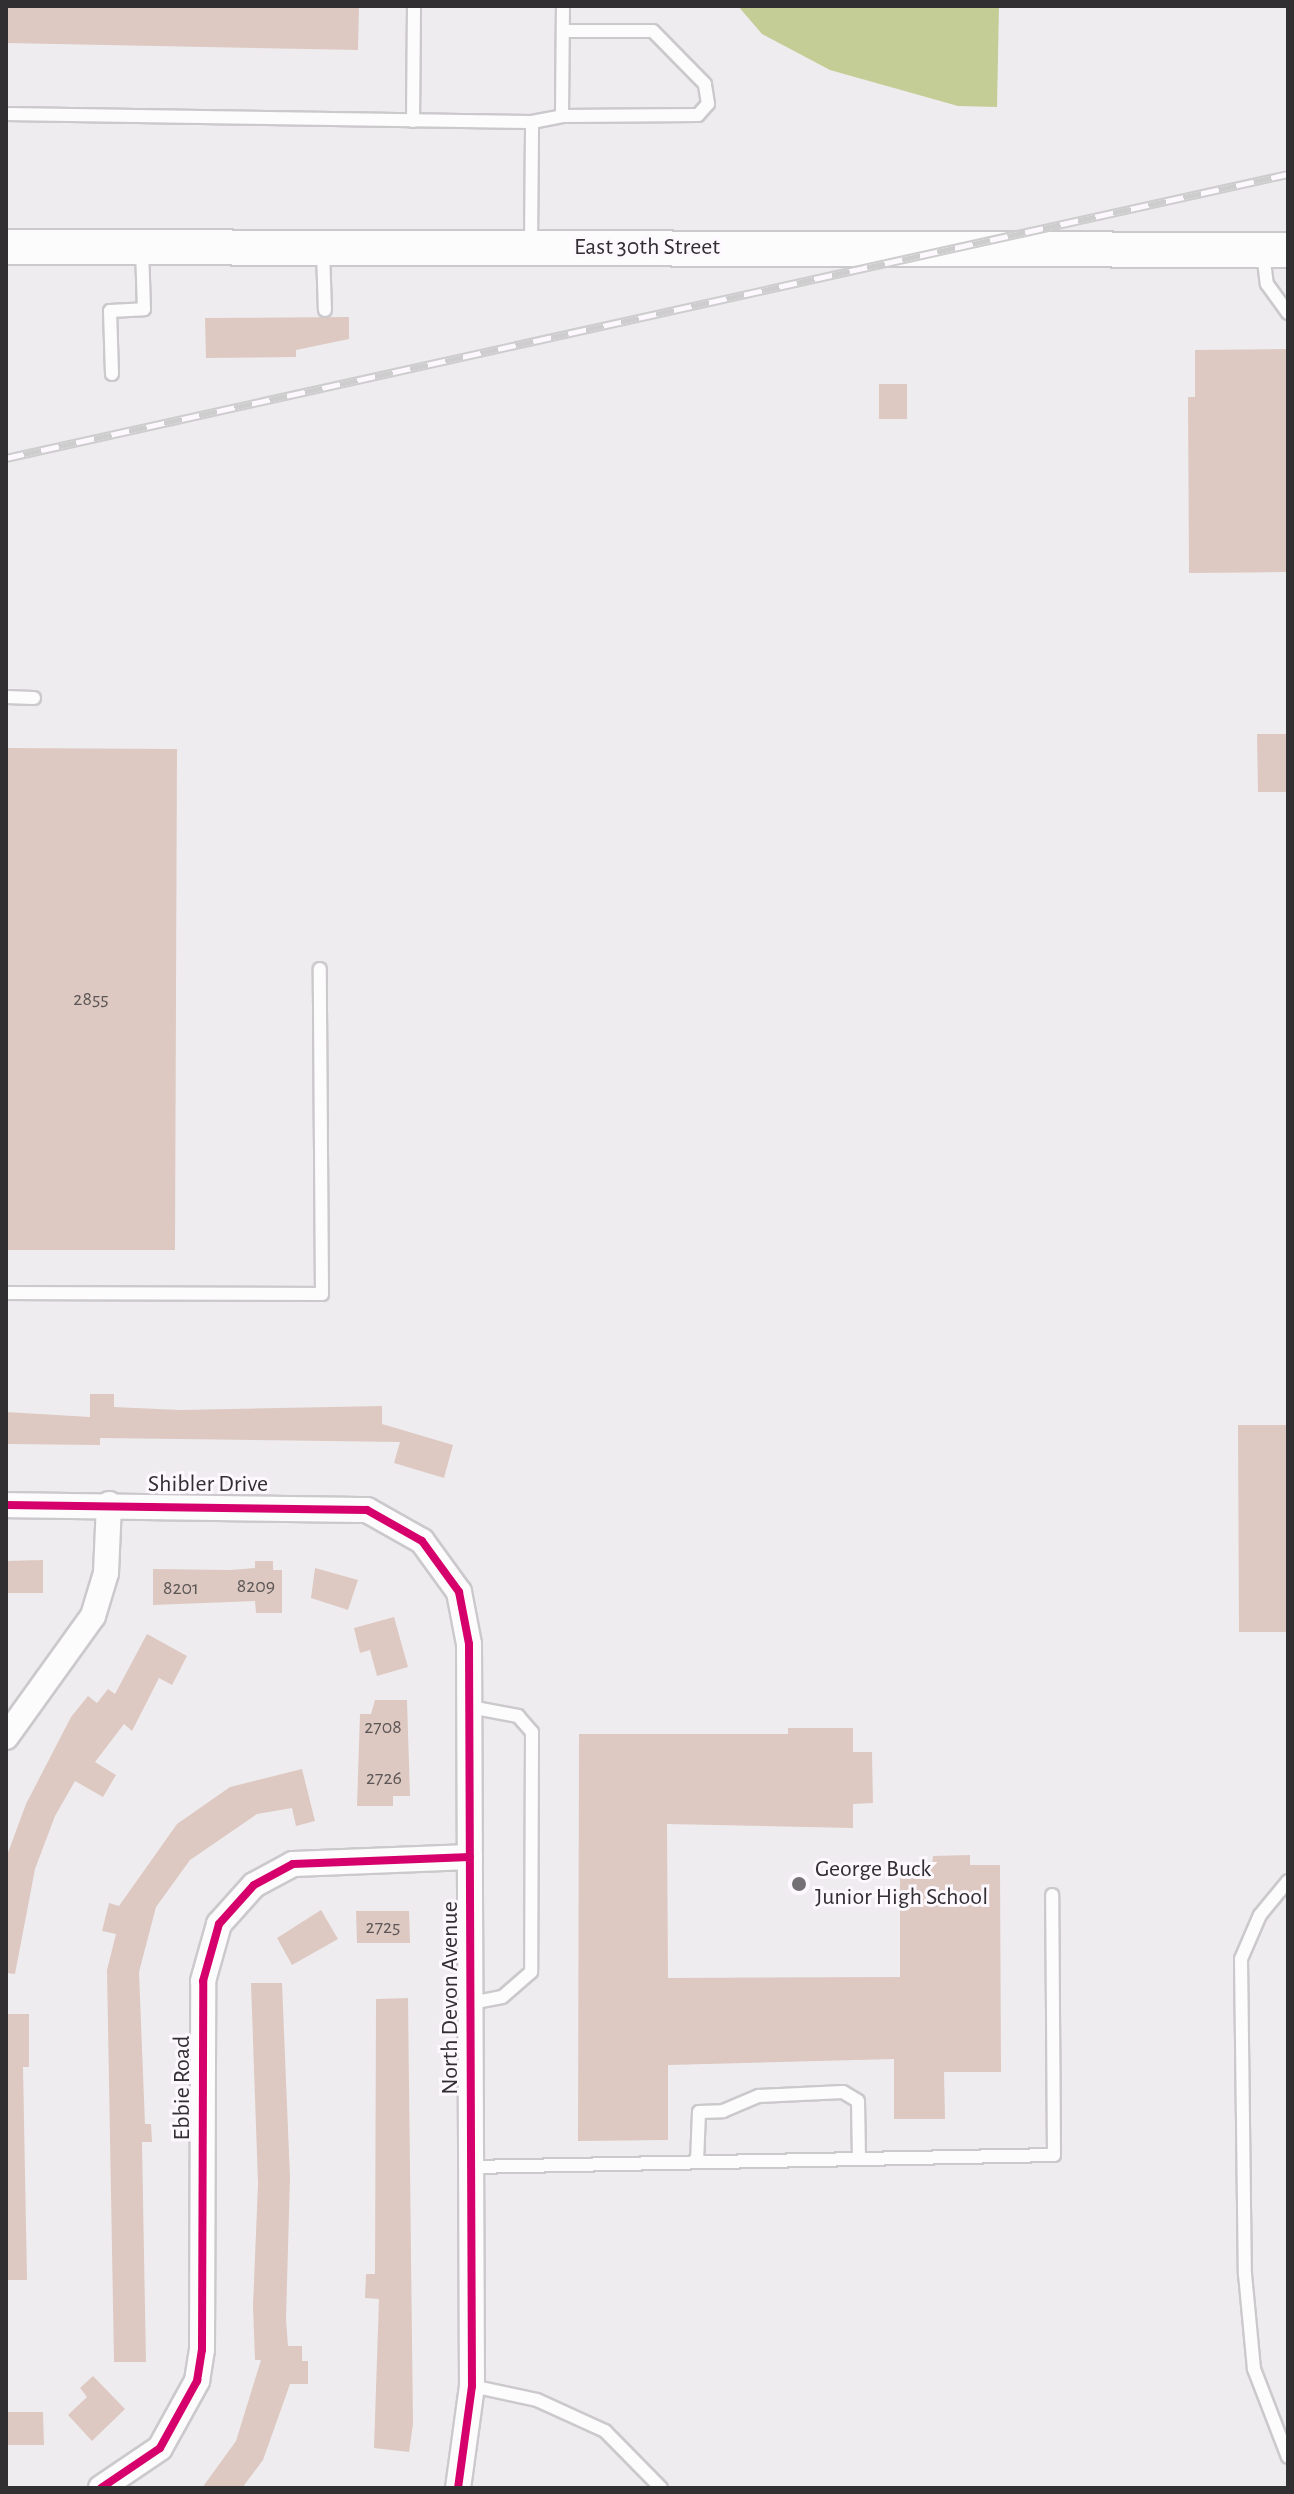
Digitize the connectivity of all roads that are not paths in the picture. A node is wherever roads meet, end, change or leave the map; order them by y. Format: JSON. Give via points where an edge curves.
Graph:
{"nodes":[{"id":1,"x":414,"y":6,"type":"edge"},
{"id":2,"x":563,"y":6,"type":"edge"},
{"id":3,"x":563,"y":31,"type":"junction"},
{"id":4,"x":6,"y":114,"type":"edge"},
{"id":5,"x":562,"y":116,"type":"junction"},
{"id":6,"x":413,"y":121,"type":"junction"},
{"id":7,"x":532,"y":122,"type":"junction"},
{"id":8,"x":6,"y":247,"type":"edge"},
{"id":9,"x":142,"y":247,"type":"junction"},
{"id":10,"x":323,"y":248,"type":"junction"},
{"id":11,"x":531,"y":248,"type":"junction"},
{"id":12,"x":1275,"y":250,"type":"edge"},
{"id":13,"x":325,"y":310,"type":"dead end"},
{"id":14,"x":1288,"y":313,"type":"edge"},
{"id":15,"x":112,"y":374,"type":"dead end"},
{"id":16,"x":6,"y":697,"type":"edge"},
{"id":17,"x":34,"y":698,"type":"dead end"},
{"id":18,"x":320,"y":969,"type":"dead end"},
{"id":19,"x":6,"y":1293,"type":"edge"},
{"id":20,"x":109,"y":1504,"type":"junction"},
{"id":21,"x":6,"y":1505,"type":"edge"},
{"id":22,"x":405,"y":1528,"type":"joint"},
{"id":23,"x":470,"y":1707,"type":"junction"},
{"id":24,"x":6,"y":1737,"type":"edge"},
{"id":25,"x":470,"y":1857,"type":"junction"},
{"id":26,"x":1288,"y":1881,"type":"edge"},
{"id":27,"x":1052,"y":1895,"type":"dead end"},
{"id":28,"x":471,"y":2003,"type":"junction"},
{"id":29,"x":859,"y":2159,"type":"junction"},
{"id":30,"x":697,"y":2162,"type":"junction"},
{"id":31,"x":472,"y":2167,"type":"junction"},
{"id":32,"x":472,"y":2386,"type":"junction"},
{"id":33,"x":1288,"y":2457,"type":"edge"},
{"id":34,"x":101,"y":2488,"type":"edge"},
{"id":35,"x":458,"y":2488,"type":"edge"},
{"id":36,"x":661,"y":2488,"type":"edge"}],
"edges":[{"from":1,"to":6,"type":"lane"},
{"from":2,"to":3,"type":"lane"},
{"from":3,"to":5,"type":"lane"},
{"from":3,"to":5,"type":"lane","via":[[653,31],[705,84],[708,104],[698,115]]},
{"from":4,"to":6,"type":"lane"},
{"from":5,"to":7,"type":"lane"},
{"from":6,"to":7,"type":"lane"},
{"from":7,"to":11,"type":"lane"},
{"from":8,"to":9,"type":"main road","name":"East 30th Street"},
{"from":9,"to":10,"type":"main road","name":"East 30th Street"},
{"from":9,"to":15,"type":"lane","via":[[144,309],[110,311]]},
{"from":10,"to":11,"type":"main road","name":"East 30th Street"},
{"from":10,"to":13,"type":"lane"},
{"from":11,"to":12,"type":"main road","name":"East 30th Street"},
{"from":12,"to":14,"type":"lane","via":[[1267,284]]},
{"from":16,"to":17,"type":"lane"},
{"from":18,"to":19,"type":"lane","via":[[322,1294]]},
{"from":20,"to":21,"type":"street","name":"Shibler Drive"},
{"from":20,"to":22,"type":"street","name":"Shibler Drive","via":[[346,1506]]},
{"from":20,"to":24,"type":"street","via":[[106,1573],[93,1616]]},
{"from":22,"to":23,"type":"street","name":"North Devon Avenue","via":[[437,1555],[459,1592],[469,1634]]},
{"from":23,"to":25,"type":"street","name":"North Devon Avenue"},
{"from":23,"to":28,"type":"lane","via":[[518,1716],[532,1732],[531,1972],[502,1997]]},
{"from":25,"to":28,"type":"street","name":"North Devon Avenue"},
{"from":25,"to":34,"type":"street","name":"Ebbie Road","via":[[293,1864],[254,1885],[219,1924],[203,1981],[197,2381],[180,2422],[153,2456]]},
{"from":26,"to":33,"type":"lane","via":[[1260,1915],[1241,1959],[1245,2274],[1254,2369]]},
{"from":27,"to":29,"type":"lane","via":[[1054,2155]]},
{"from":28,"to":31,"type":"street","name":"North Devon Avenue"},
{"from":29,"to":30,"type":"lane"},
{"from":29,"to":30,"type":"lane","via":[[858,2101],[843,2092],[759,2096],[723,2111],[699,2112]]},
{"from":30,"to":31,"type":"lane"},
{"from":31,"to":32,"type":"street","name":"North Devon Avenue"},
{"from":32,"to":35,"type":"street","name":"North Devon Avenue"},
{"from":32,"to":36,"type":"lane","via":[[537,2400],[605,2431]]}]}
